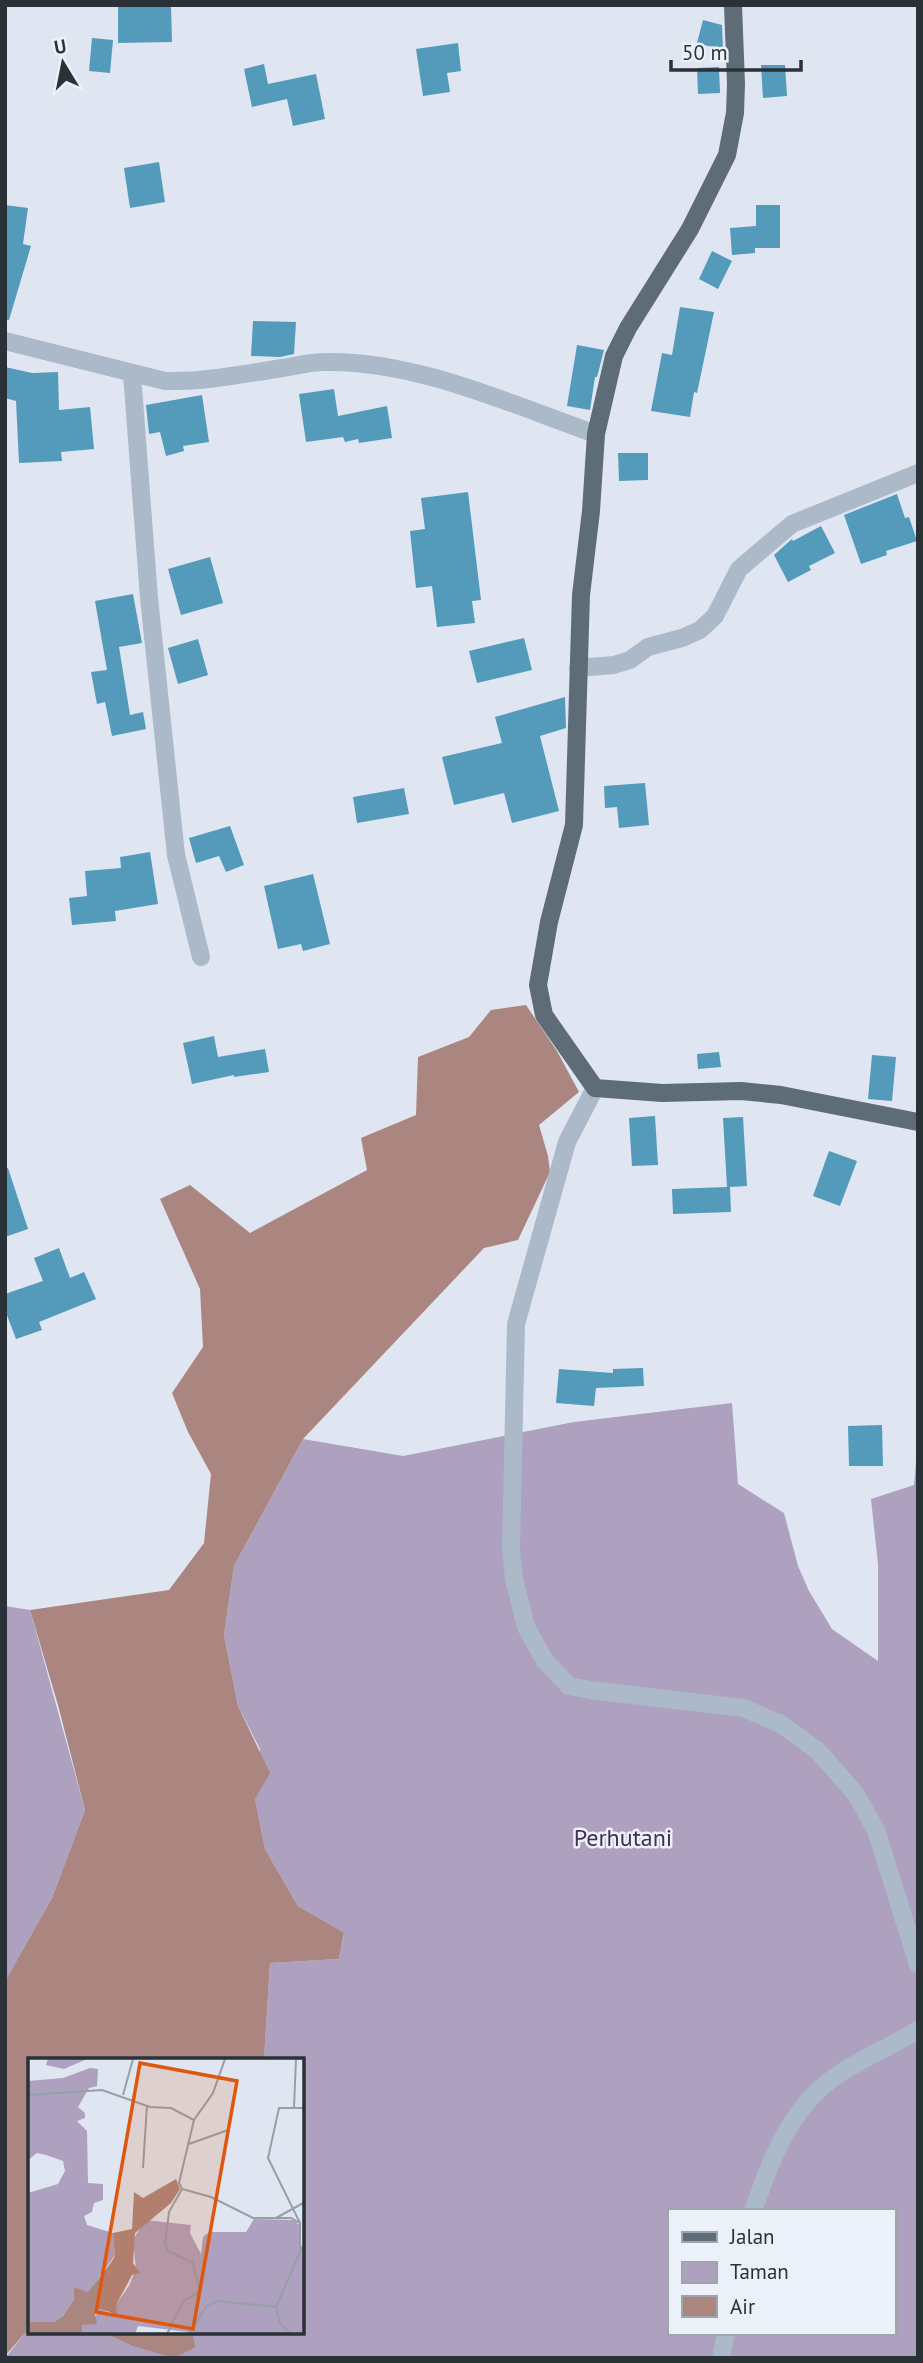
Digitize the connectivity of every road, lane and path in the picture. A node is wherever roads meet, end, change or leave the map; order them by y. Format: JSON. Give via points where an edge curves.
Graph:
{"nodes":[{"id":1,"x":733,"y":5,"type":"edge"},
{"id":2,"x":5,"y":341,"type":"edge"},
{"id":3,"x":132,"y":374,"type":"junction"},
{"id":4,"x":596,"y":434,"type":"junction"},
{"id":5,"x":918,"y":473,"type":"edge"},
{"id":6,"x":578,"y":668,"type":"junction"},
{"id":7,"x":201,"y":957,"type":"dead end"},
{"id":8,"x":595,"y":1088,"type":"junction"},
{"id":9,"x":918,"y":1122,"type":"edge"},
{"id":10,"x":918,"y":1964,"type":"edge"},
{"id":11,"x":918,"y":2030,"type":"edge"},
{"id":12,"x":754,"y":2209,"type":"edge"},
{"id":13,"x":726,"y":2335,"type":"edge"},
{"id":14,"x":721,"y":2358,"type":"edge"}],
"edges":[{"from":1,"to":4,"type":"main road","via":[[735,104],[727,155],[690,229],[614,356]]},
{"from":2,"to":3,"type":"street"},
{"from":3,"to":4,"type":"street","via":[[193,382],[321,362],[358,363],[396,368],[484,394]]},
{"from":3,"to":7,"type":"street","via":[[176,855]]},
{"from":4,"to":6,"type":"main road"},
{"from":5,"to":6,"type":"street","via":[[792,524],[738,569],[715,615],[700,630],[614,665]]},
{"from":6,"to":8,"type":"main road","via":[[574,825],[538,985],[544,1015]]},
{"from":8,"to":9,"type":"main road","via":[[781,1095]]},
{"from":8,"to":10,"type":"street","via":[[567,1142],[516,1324],[511,1549],[526,1627],[545,1661],[569,1686],[743,1708],[782,1724],[818,1751],[855,1793],[876,1830]]},
{"from":11,"to":12,"type":"street","via":[[840,2073],[807,2101],[771,2159]]},
{"from":13,"to":14,"type":"street"}]}
